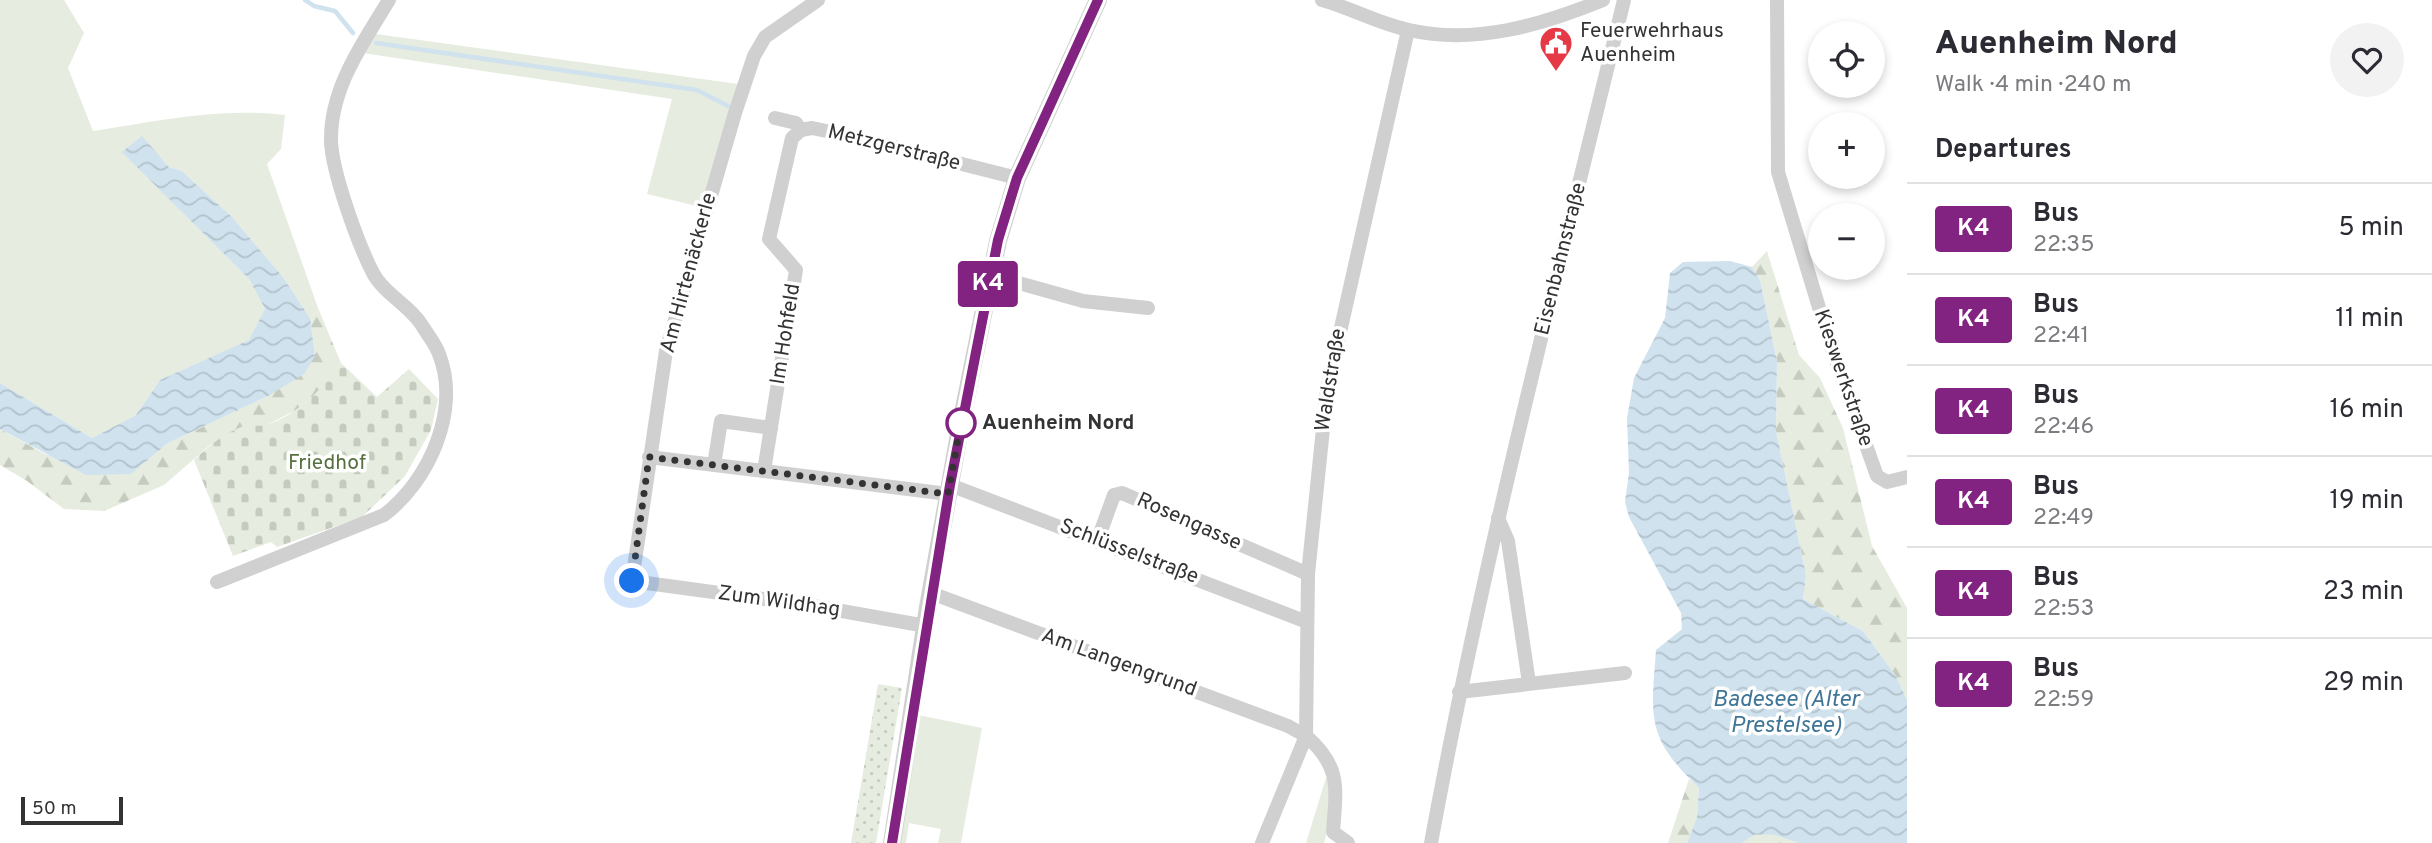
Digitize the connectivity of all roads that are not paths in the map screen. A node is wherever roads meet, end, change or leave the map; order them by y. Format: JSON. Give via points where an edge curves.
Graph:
{"nodes":[{"id":1,"x":388,"y":0,"type":"edge"},
{"id":2,"x":818,"y":0,"type":"edge"},
{"id":3,"x":1098,"y":0,"type":"edge"},
{"id":4,"x":1603,"y":0,"type":"edge"},
{"id":5,"x":1624,"y":0,"type":"edge"},
{"id":6,"x":1777,"y":0,"type":"edge"},
{"id":7,"x":1329,"y":1,"type":"edge"},
{"id":8,"x":1409,"y":30,"type":"junction"},
{"id":9,"x":775,"y":118,"type":"dead end"},
{"id":10,"x":800,"y":130,"type":"junction"},
{"id":11,"x":1017,"y":178,"type":"junction"},
{"id":12,"x":990,"y":275,"type":"junction"},
{"id":13,"x":1148,"y":309,"type":"dead end"},
{"id":14,"x":771,"y":428,"type":"junction"},
{"id":15,"x":649,"y":457,"type":"junction"},
{"id":16,"x":714,"y":465,"type":"junction"},
{"id":17,"x":764,"y":471,"type":"junction"},
{"id":18,"x":1907,"y":477,"type":"edge"},
{"id":19,"x":949,"y":489,"type":"junction"},
{"id":20,"x":1498,"y":518,"type":"junction"},
{"id":21,"x":1098,"y":539,"type":"junction"},
{"id":22,"x":1308,"y":574,"type":"junction"},
{"id":23,"x":632,"y":581,"type":"joint"},
{"id":24,"x":218,"y":582,"type":"dead end"},
{"id":25,"x":931,"y":593,"type":"junction"},
{"id":26,"x":1307,"y":622,"type":"junction"},
{"id":27,"x":926,"y":626,"type":"junction"},
{"id":28,"x":1625,"y":673,"type":"dead end"},
{"id":29,"x":1529,"y":683,"type":"junction"},
{"id":30,"x":1459,"y":692,"type":"junction"},
{"id":31,"x":1306,"y":736,"type":"junction"},
{"id":32,"x":892,"y":843,"type":"edge"},
{"id":33,"x":1262,"y":843,"type":"edge"},
{"id":34,"x":1348,"y":843,"type":"edge"},
{"id":35,"x":1431,"y":843,"type":"edge"}],
"edges":[{"from":1,"to":24,"type":"street","via":[[343,79],[331,142],[346,201],[374,275],[416,318],[439,352],[446,388],[438,435],[421,473],[398,505],[384,515]]},
{"from":2,"to":15,"type":"street","name":"Am Hirtenäckerle","via":[[765,37],[754,56],[681,291]]},
{"from":3,"to":11,"type":"street"},
{"from":4,"to":8,"type":"street","via":[[1540,25],[1513,30]]},
{"from":5,"to":20,"type":"street","name":"Eisenbahnstraße"},
{"from":6,"to":18,"type":"street","name":"Kieswerkstraße","via":[[1777,172],[1877,476],[1887,482]]},
{"from":7,"to":8,"type":"street"},
{"from":8,"to":22,"type":"street","name":"Waldstraße","via":[[1330,371]]},
{"from":9,"to":10,"type":"street","name":"Metzgerstraße","via":[[796,123]]},
{"from":10,"to":11,"type":"street","name":"Metzgerstraße","via":[[855,137]]},
{"from":10,"to":14,"type":"street","name":"Im Hohfeld","via":[[792,138],[769,239],[796,271]]},
{"from":11,"to":12,"type":"street"},
{"from":12,"to":13,"type":"street","via":[[1083,301]]},
{"from":12,"to":19,"type":"street"},
{"from":14,"to":16,"type":"street","via":[[721,421]]},
{"from":14,"to":17,"type":"street","name":"Im Hohfeld"},
{"from":15,"to":16,"type":"street"},
{"from":15,"to":23,"type":"street","name":"Am Hirtenäckerle"},
{"from":16,"to":17,"type":"street"},
{"from":17,"to":19,"type":"street"},
{"from":19,"to":21,"type":"street","name":"Schlüsselstraße"},
{"from":19,"to":25,"type":"street"},
{"from":20,"to":29,"type":"street","via":[[1508,541]]},
{"from":20,"to":30,"type":"street","name":"Eisenbahnstraße"},
{"from":21,"to":22,"type":"street","name":"Rosengasse","via":[[1114,495],[1122,493]]},
{"from":21,"to":26,"type":"street","name":"Schlüsselstraße"},
{"from":22,"to":26,"type":"street","name":"Waldstraße"},
{"from":23,"to":27,"type":"street","name":"Zum Wildhag"},
{"from":25,"to":27,"type":"street"},
{"from":25,"to":31,"type":"street","name":"Am Langengrund"},
{"from":26,"to":31,"type":"street","name":"Waldstraße"},
{"from":27,"to":32,"type":"street"},
{"from":28,"to":29,"type":"street"},
{"from":29,"to":30,"type":"street"},
{"from":30,"to":35,"type":"street","name":"Eisenbahnstraße"},
{"from":31,"to":33,"type":"street","name":"Waldstraße"},
{"from":31,"to":34,"type":"street","via":[[1332,765],[1336,784],[1333,832]]}]}
